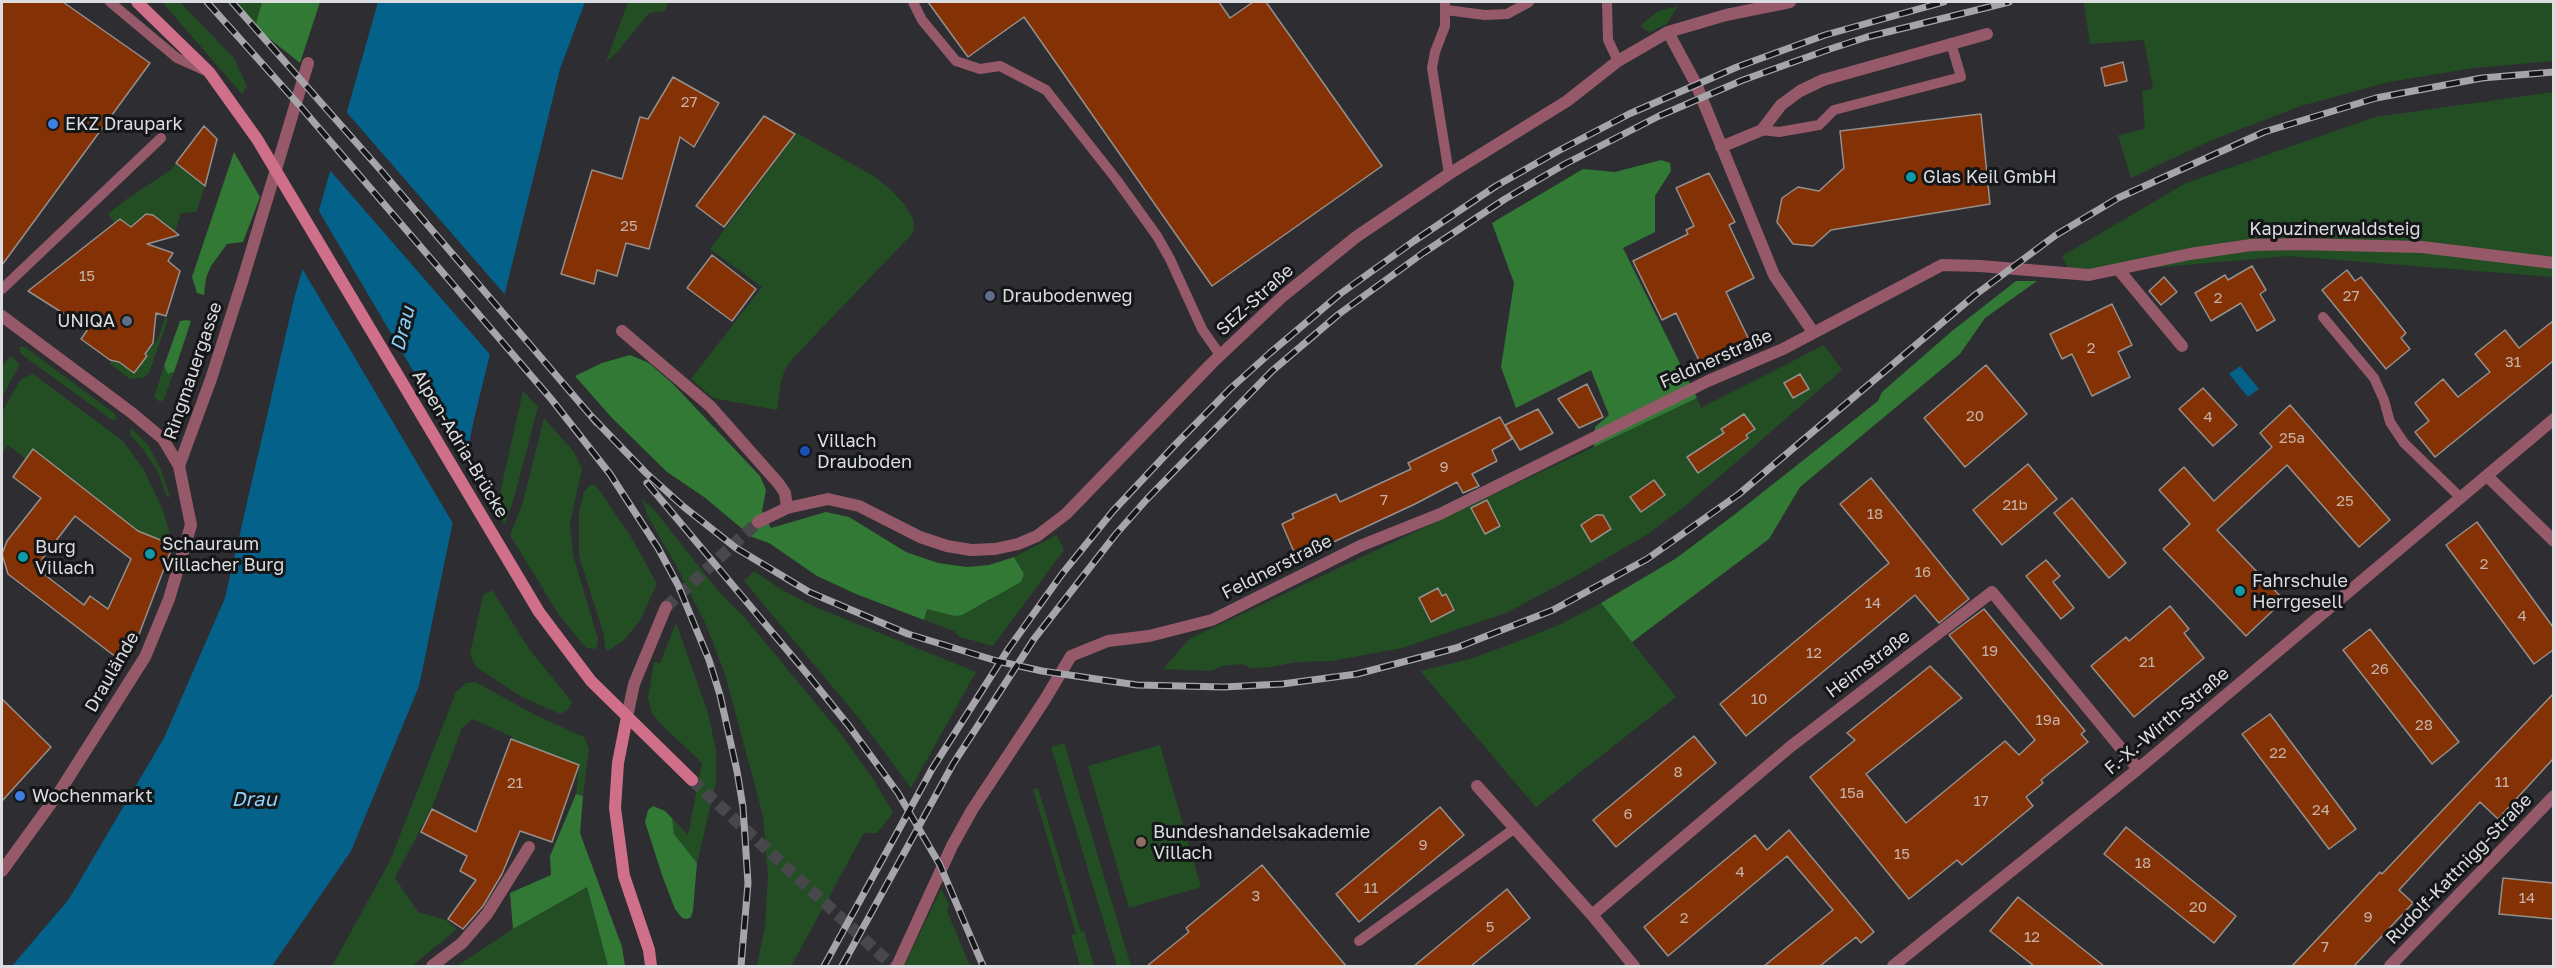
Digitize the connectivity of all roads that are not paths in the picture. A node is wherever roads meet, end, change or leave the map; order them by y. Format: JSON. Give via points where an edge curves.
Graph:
{"nodes":[{"id":1,"x":110,"y":2,"type":"edge"},
{"id":2,"x":137,"y":2,"type":"edge"},
{"id":3,"x":913,"y":2,"type":"edge"},
{"id":4,"x":1529,"y":2,"type":"edge"},
{"id":5,"x":1607,"y":2,"type":"edge"},
{"id":6,"x":1790,"y":2,"type":"edge"},
{"id":7,"x":1445,"y":6,"type":"edge"},
{"id":8,"x":1668,"y":32,"type":"junction"},
{"id":9,"x":1987,"y":34,"type":"dead end"},
{"id":10,"x":1951,"y":43,"type":"junction"},
{"id":11,"x":1618,"y":61,"type":"junction"},
{"id":12,"x":308,"y":63,"type":"dead end"},
{"id":13,"x":209,"y":72,"type":"junction"},
{"id":14,"x":1762,"y":130,"type":"junction"},
{"id":15,"x":162,"y":138,"type":"dead end"},
{"id":16,"x":1722,"y":147,"type":"junction"},
{"id":17,"x":1449,"y":174,"type":"junction"},
{"id":18,"x":2553,"y":262,"type":"edge"},
{"id":19,"x":2118,"y":269,"type":"junction"},
{"id":20,"x":2,"y":289,"type":"edge"},
{"id":21,"x":2,"y":316,"type":"edge"},
{"id":22,"x":2324,"y":317,"type":"dead end"},
{"id":23,"x":622,"y":331,"type":"dead end"},
{"id":24,"x":1813,"y":332,"type":"junction"},
{"id":25,"x":2182,"y":346,"type":"dead end"},
{"id":26,"x":1220,"y":355,"type":"junction"},
{"id":27,"x":2553,"y":419,"type":"edge"},
{"id":28,"x":178,"y":466,"type":"junction"},
{"id":29,"x":2487,"y":476,"type":"junction"},
{"id":30,"x":2461,"y":498,"type":"junction"},
{"id":31,"x":787,"y":508,"type":"junction"},
{"id":32,"x":758,"y":522,"type":"tunnel mouth"},
{"id":33,"x":2553,"y":541,"type":"edge"},
{"id":34,"x":666,"y":608,"type":"tunnel mouth"},
{"id":35,"x":627,"y":717,"type":"junction"},
{"id":36,"x":2138,"y":769,"type":"junction"},
{"id":37,"x":692,"y":780,"type":"tunnel mouth"},
{"id":38,"x":1477,"y":786,"type":"dead end"},
{"id":39,"x":2553,"y":796,"type":"edge"},
{"id":40,"x":1515,"y":828,"type":"junction"},
{"id":41,"x":529,"y":847,"type":"dead end"},
{"id":42,"x":2,"y":871,"type":"edge"},
{"id":43,"x":1592,"y":915,"type":"junction"},
{"id":44,"x":1359,"y":941,"type":"dead end"},
{"id":45,"x":432,"y":966,"type":"edge"},
{"id":46,"x":651,"y":966,"type":"edge"},
{"id":47,"x":897,"y":966,"type":"edge"},
{"id":48,"x":1634,"y":966,"type":"edge"},
{"id":49,"x":1893,"y":966,"type":"edge"},
{"id":50,"x":2390,"y":966,"type":"edge"}],
"edges":[{"from":1,"to":13,"type":"lane","via":[[177,58]]},
{"from":2,"to":13,"type":"main road","name":"Alpen-Adria-Brücke"},
{"from":3,"to":26,"type":"lane","via":[[922,21],[956,61],[980,69],[1000,66],[1046,90],[1157,236],[1202,329]]},
{"from":4,"to":7,"type":"lane","via":[[1507,14],[1485,15]]},
{"from":5,"to":11,"type":"lane","via":[[1608,40]]},
{"from":6,"to":8,"type":"street","name":"SEZ-Straße"},
{"from":7,"to":17,"type":"lane","via":[[1445,26],[1432,68]]},
{"from":8,"to":11,"type":"street","name":"SEZ-Straße"},
{"from":8,"to":16,"type":"street","via":[[1696,84]]},
{"from":9,"to":10,"type":"street"},
{"from":10,"to":14,"type":"street","via":[[1823,80],[1781,105]]},
{"from":10,"to":14,"type":"lane","via":[[1960,77],[1834,110],[1819,125],[1779,132]]},
{"from":11,"to":17,"type":"street","name":"SEZ-Straße","via":[[1567,101]]},
{"from":12,"to":28,"type":"street","name":"Ringmauergasse","via":[[211,379]]},
{"from":13,"to":35,"type":"main road","name":"Alpen-Adria-Brücke","via":[[257,139],[539,612],[591,681]]},
{"from":14,"to":16,"type":"street"},
{"from":15,"to":20,"type":"lane"},
{"from":16,"to":24,"type":"street","via":[[1774,275]]},
{"from":17,"to":26,"type":"street","name":"SEZ-Straße","via":[[1356,237],[1283,296]]},
{"from":18,"to":19,"type":"street","name":"Kapuzinerwaldsteig","via":[[2422,247],[2275,244],[2190,254]]},
{"from":19,"to":24,"type":"street","name":"Feldnerstraße","via":[[2089,275],[1942,265]]},
{"from":19,"to":25,"type":"street"},
{"from":21,"to":28,"type":"street","name":"Ringmauergasse","via":[[163,439]]},
{"from":22,"to":30,"type":"lane","via":[[2374,378],[2390,422],[2404,443]]},
{"from":23,"to":31,"type":"street","via":[[710,406],[779,484]]},
{"from":24,"to":47,"type":"street","name":"Feldnerstraße","via":[[1212,620],[1149,636],[1108,641],[1071,656],[972,810]]},
{"from":26,"to":31,"type":"street","name":"SEZ-Straße","via":[[1066,514],[1047,531],[1018,544],[984,550],[947,546],[843,501],[819,499]]},
{"from":27,"to":29,"type":"street","name":"F.-X.-Wirth-Straße"},
{"from":28,"to":42,"type":"street","name":"Draulände","via":[[191,525],[169,599],[145,657],[60,790]]},
{"from":29,"to":30,"type":"street","name":"F.-X.-Wirth-Straße"},
{"from":29,"to":33,"type":"street"},
{"from":30,"to":36,"type":"street","name":"F.-X.-Wirth-Straße"},
{"from":31,"to":32,"type":"street","name":"SEZ-Straße"},
{"from":34,"to":35,"type":"street","via":[[634,684]]},
{"from":35,"to":37,"type":"main road","name":"Alpen-Adria-Brücke"},
{"from":35,"to":46,"type":"main road","via":[[615,808],[624,876]]},
{"from":36,"to":43,"type":"street","name":"Heimstraße","via":[[1992,592],[1790,747]]},
{"from":36,"to":49,"type":"street","name":"F.-X.-Wirth-Straße"},
{"from":38,"to":40,"type":"street"},
{"from":39,"to":50,"type":"street","name":"Rudolf-Kattnigg-Straße"},
{"from":40,"to":43,"type":"street"},
{"from":40,"to":44,"type":"lane"},
{"from":41,"to":45,"type":"street","via":[[487,914],[462,943]]},
{"from":43,"to":48,"type":"street"}]}
